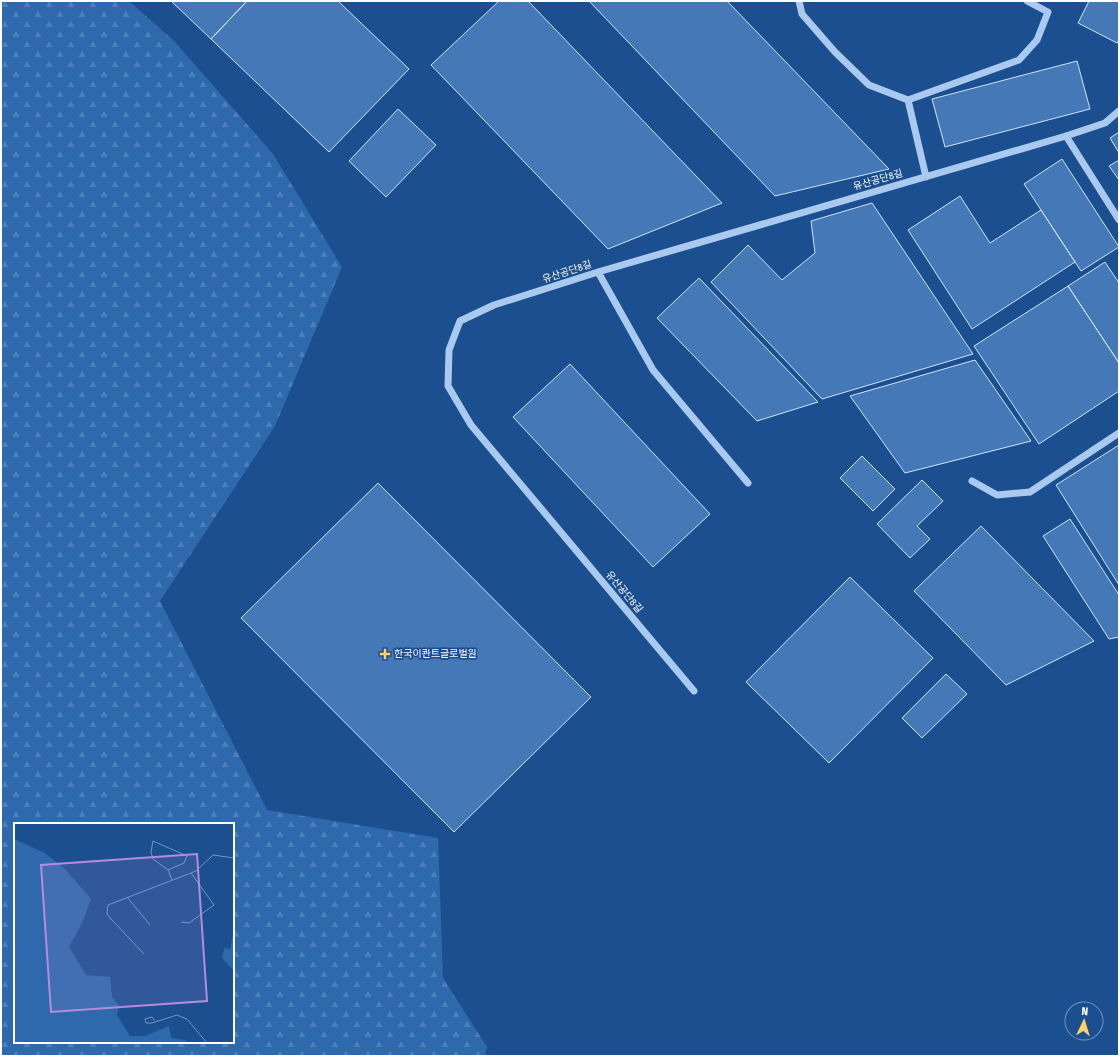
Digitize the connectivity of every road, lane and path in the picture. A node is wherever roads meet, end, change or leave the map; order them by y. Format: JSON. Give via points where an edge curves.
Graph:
{"nodes":[{"id":1,"x":799,"y":1,"type":"edge"},
{"id":2,"x":1027,"y":1,"type":"edge"},
{"id":3,"x":908,"y":100,"type":"junction"},
{"id":4,"x":1119,"y":111,"type":"edge"},
{"id":5,"x":1066,"y":136,"type":"junction"},
{"id":6,"x":926,"y":177,"type":"junction"},
{"id":7,"x":1119,"y":220,"type":"edge"},
{"id":8,"x":598,"y":272,"type":"junction"},
{"id":9,"x":1119,"y":433,"type":"edge"},
{"id":10,"x":972,"y":481,"type":"dead end"},
{"id":11,"x":748,"y":483,"type":"dead end"},
{"id":12,"x":694,"y":691,"type":"dead end"}],
"edges":[{"from":1,"to":3,"type":"lane","via":[[802,14],[835,52],[869,85]]},
{"from":2,"to":3,"type":"lane","via":[[1048,12],[1037,40],[1019,60]]},
{"from":3,"to":6,"type":"lane"},
{"from":4,"to":5,"type":"lane","name":"유산공단8길","via":[[1105,123]]},
{"from":5,"to":6,"type":"lane","name":"유산공단8길"},
{"from":5,"to":7,"type":"lane"},
{"from":6,"to":8,"type":"lane","name":"유산공단8길"},
{"from":8,"to":11,"type":"lane","via":[[653,370]]},
{"from":8,"to":12,"type":"lane","name":"유산공단8길","via":[[494,306],[460,321],[449,350],[448,386],[471,425]]},
{"from":9,"to":10,"type":"lane","via":[[1030,492],[997,496]]}]}
